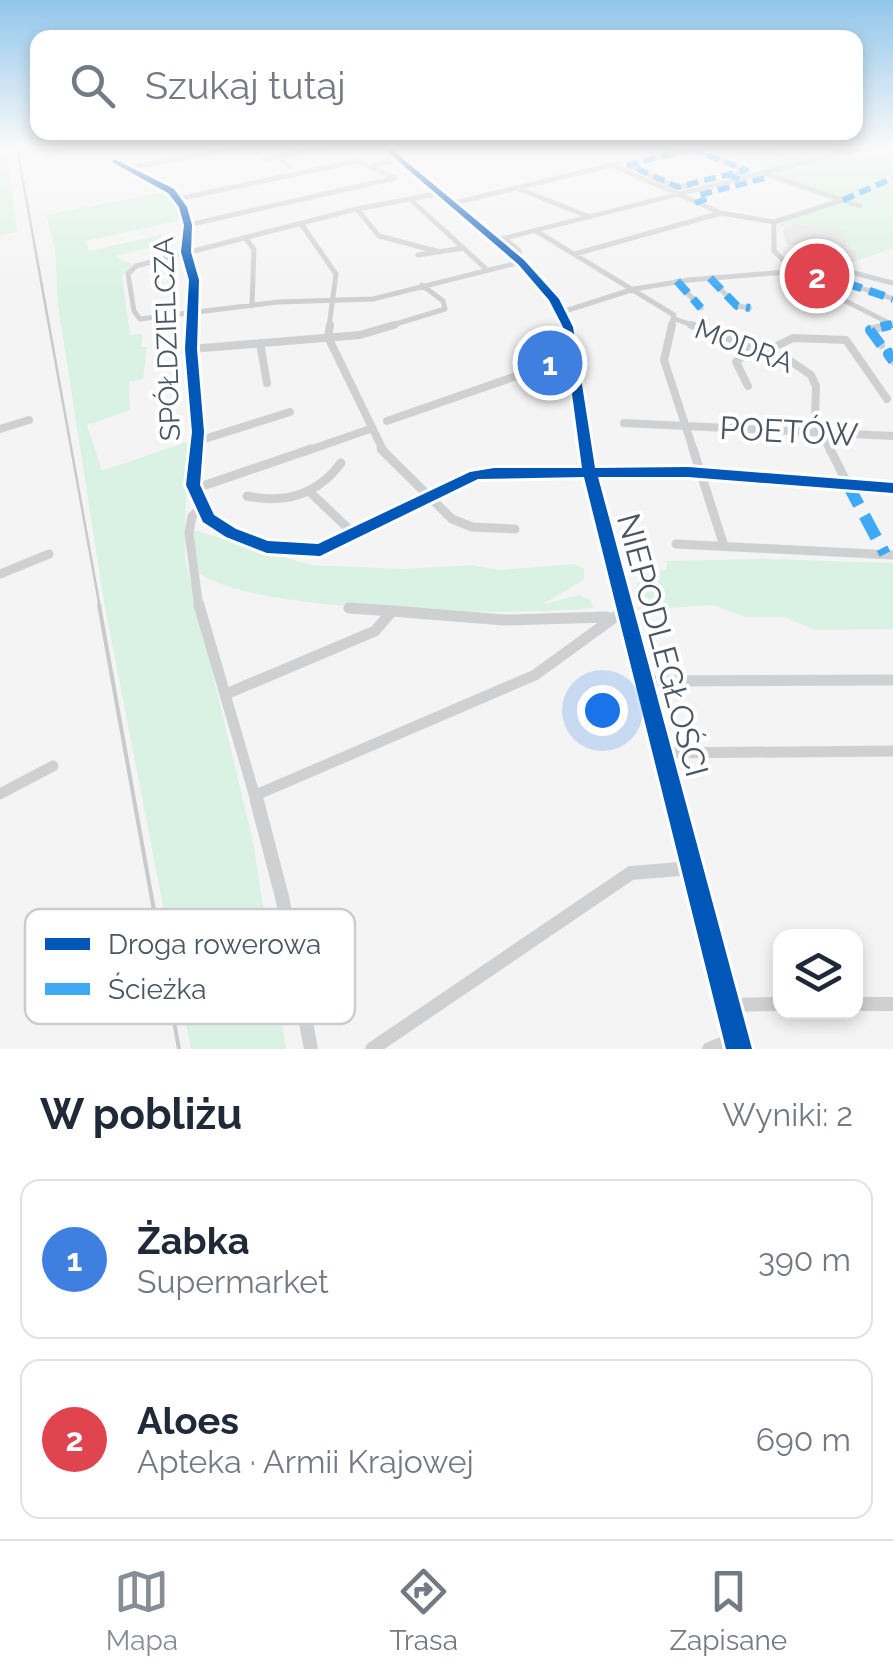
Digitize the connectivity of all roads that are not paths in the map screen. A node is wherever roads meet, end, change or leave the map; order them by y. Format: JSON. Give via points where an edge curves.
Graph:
{"nodes":[{"id":1,"x":176,"y":197,"type":"edge"},
{"id":2,"x":192,"y":197,"type":"edge"},
{"id":3,"x":312,"y":197,"type":"edge"},
{"id":4,"x":423,"y":197,"type":"edge"},
{"id":5,"x":445,"y":197,"type":"edge"},
{"id":6,"x":484,"y":197,"type":"edge"},
{"id":7,"x":537,"y":197,"type":"edge"},
{"id":8,"x":667,"y":197,"type":"edge"},
{"id":9,"x":684,"y":197,"type":"edge"},
{"id":10,"x":701,"y":197,"type":"edge"},
{"id":11,"x":832,"y":197,"type":"edge"},
{"id":12,"x":410,"y":199,"type":"junction"},
{"id":13,"x":178,"y":200,"type":"junction"},
{"id":14,"x":843,"y":200,"type":"junction"},
{"id":15,"x":695,"y":202,"type":"junction"},
{"id":16,"x":454,"y":203,"type":"junction"},
{"id":17,"x":860,"y":206,"type":"dead end"},
{"id":18,"x":357,"y":209,"type":"junction"},
{"id":19,"x":720,"y":213,"type":"junction"},
{"id":20,"x":590,"y":217,"type":"junction"},
{"id":21,"x":774,"y":222,"type":"junction"},
{"id":22,"x":188,"y":225,"type":"junction"},
{"id":23,"x":302,"y":225,"type":"junction"},
{"id":24,"x":536,"y":231,"type":"junction"},
{"id":25,"x":245,"y":238,"type":"junction"},
{"id":26,"x":501,"y":239,"type":"junction"},
{"id":27,"x":463,"y":248,"type":"junction"},
{"id":28,"x":186,"y":252,"type":"junction"},
{"id":29,"x":440,"y":252,"type":"junction"},
{"id":30,"x":575,"y":254,"type":"junction"},
{"id":31,"x":418,"y":256,"type":"dead end"},
{"id":32,"x":521,"y":262,"type":"junction"},
{"id":33,"x":485,"y":268,"type":"junction"},
{"id":34,"x":792,"y":271,"type":"junction"},
{"id":35,"x":710,"y":278,"type":"junction"},
{"id":36,"x":677,"y":281,"type":"junction"},
{"id":37,"x":893,"y":283,"type":"edge"},
{"id":38,"x":422,"y":285,"type":"junction"},
{"id":39,"x":634,"y":289,"type":"junction"},
{"id":40,"x":823,"y":290,"type":"junction"},
{"id":41,"x":893,"y":299,"type":"edge"},
{"id":42,"x":332,"y":302,"type":"junction"},
{"id":43,"x":252,"y":306,"type":"junction"},
{"id":44,"x":702,"y":308,"type":"dead end"},
{"id":45,"x":750,"y":308,"type":"dead end"},
{"id":46,"x":562,"y":312,"type":"junction"},
{"id":47,"x":194,"y":313,"type":"junction"},
{"id":48,"x":676,"y":318,"type":"junction"},
{"id":49,"x":140,"y":319,"type":"joint"},
{"id":50,"x":892,"y":325,"type":"edge"},
{"id":51,"x":328,"y":337,"type":"junction"},
{"id":52,"x":260,"y":342,"type":"junction"},
{"id":53,"x":881,"y":345,"type":"dead end"},
{"id":54,"x":191,"y":348,"type":"junction"},
{"id":55,"x":750,"y":348,"type":"junction"},
{"id":56,"x":766,"y":351,"type":"junction"},
{"id":57,"x":893,"y":352,"type":"edge"},
{"id":58,"x":893,"y":361,"type":"edge"},
{"id":59,"x":575,"y":369,"type":"junction"},
{"id":60,"x":266,"y":383,"type":"dead end"},
{"id":61,"x":748,"y":386,"type":"dead end"},
{"id":62,"x":887,"y":399,"type":"dead end"},
{"id":63,"x":290,"y":412,"type":"dead end"},
{"id":64,"x":28,"y":420,"type":"dead end"},
{"id":65,"x":387,"y":420,"type":"dead end"},
{"id":66,"x":624,"y":422,"type":"dead end"},
{"id":67,"x":685,"y":425,"type":"junction"},
{"id":68,"x":370,"y":429,"type":"junction"},
{"id":69,"x":0,"y":430,"type":"edge"},
{"id":70,"x":821,"y":433,"type":"junction"},
{"id":71,"x":893,"y":436,"type":"edge"},
{"id":72,"x":198,"y":440,"type":"junction"},
{"id":73,"x":341,"y":462,"type":"dead end"},
{"id":74,"x":589,"y":471,"type":"junction"},
{"id":75,"x":701,"y":476,"type":"junction"},
{"id":76,"x":848,"y":484,"type":"junction"},
{"id":77,"x":893,"y":488,"type":"edge"},
{"id":78,"x":194,"y":489,"type":"junction"},
{"id":79,"x":311,"y":493,"type":"junction"},
{"id":80,"x":247,"y":496,"type":"dead end"},
{"id":81,"x":431,"y":497,"type":"junction"},
{"id":82,"x":201,"y":509,"type":"junction"},
{"id":83,"x":516,"y":529,"type":"dead end"},
{"id":84,"x":356,"y":536,"type":"junction"},
{"id":85,"x":676,"y":544,"type":"dead end"},
{"id":86,"x":724,"y":546,"type":"junction"},
{"id":87,"x":49,"y":554,"type":"dead end"},
{"id":88,"x":893,"y":555,"type":"edge"},
{"id":89,"x":0,"y":574,"type":"edge"},
{"id":90,"x":350,"y":608,"type":"dead end"},
{"id":91,"x":392,"y":611,"type":"junction"},
{"id":92,"x":618,"y":613,"type":"junction"},
{"id":93,"x":893,"y":680,"type":"edge"},
{"id":94,"x":645,"y":681,"type":"junction"},
{"id":95,"x":226,"y":694,"type":"junction"},
{"id":96,"x":893,"y":751,"type":"edge"},
{"id":97,"x":663,"y":753,"type":"junction"},
{"id":98,"x":54,"y":766,"type":"dead end"},
{"id":99,"x":0,"y":794,"type":"edge"},
{"id":100,"x":256,"y":795,"type":"junction"},
{"id":101,"x":692,"y":868,"type":"junction"},
{"id":102,"x":285,"y":909,"type":"edge"},
{"id":103,"x":773,"y":1004,"type":"edge"},
{"id":104,"x":863,"y":1004,"type":"edge"},
{"id":105,"x":893,"y":1004,"type":"edge"},
{"id":106,"x":728,"y":1005,"type":"junction"},
{"id":107,"x":307,"y":1024,"type":"edge"},
{"id":108,"x":738,"y":1044,"type":"edge"},
{"id":109,"x":312,"y":1049,"type":"edge"},
{"id":110,"x":372,"y":1049,"type":"edge"},
{"id":111,"x":710,"y":1049,"type":"edge"}],
"edges":[{"from":1,"to":13,"type":"street","name":"SPÓŁDZIELCZA"},
{"from":2,"to":13,"type":"street"},
{"from":3,"to":22,"type":"street"},
{"from":4,"to":12,"type":"street"},
{"from":5,"to":16,"type":"street","name":"NIEPODLEGŁOŚCI"},
{"from":6,"to":16,"type":"street"},
{"from":7,"to":20,"type":"street"},
{"from":8,"to":20,"type":"street"},
{"from":9,"to":15,"type":"street"},
{"from":10,"to":15,"type":"street"},
{"from":11,"to":14,"type":"street"},
{"from":12,"to":18,"type":"street"},
{"from":12,"to":27,"type":"street"},
{"from":13,"to":22,"type":"street","name":"SPÓŁDZIELCZA"},
{"from":14,"to":17,"type":"street"},
{"from":14,"to":21,"type":"street"},
{"from":15,"to":19,"type":"street"},
{"from":16,"to":26,"type":"street","name":"NIEPODLEGŁOŚCI"},
{"from":18,"to":23,"type":"street"},
{"from":18,"to":29,"type":"street","via":[[379,236]]},
{"from":19,"to":21,"type":"street"},
{"from":19,"to":30,"type":"street"},
{"from":20,"to":24,"type":"street"},
{"from":21,"to":34,"type":"street","via":[[774,251]]},
{"from":22,"to":28,"type":"street","name":"SPÓŁDZIELCZA"},
{"from":23,"to":25,"type":"street"},
{"from":23,"to":42,"type":"street","via":[[336,274]]},
{"from":24,"to":26,"type":"street"},
{"from":24,"to":30,"type":"street","name":"MODRA"},
{"from":25,"to":28,"type":"street"},
{"from":25,"to":43,"type":"street","via":[[254,248]]},
{"from":26,"to":32,"type":"street","name":"NIEPODLEGŁOŚCI"},
{"from":27,"to":29,"type":"street"},
{"from":27,"to":33,"type":"street"},
{"from":28,"to":47,"type":"street","name":"SPÓŁDZIELCZA"},
{"from":28,"to":49,"type":"street","via":[[129,271]]},
{"from":29,"to":31,"type":"street"},
{"from":30,"to":39,"type":"street","name":"MODRA"},
{"from":32,"to":33,"type":"street"},
{"from":32,"to":46,"type":"street","name":"NIEPODLEGŁOŚCI"},
{"from":33,"to":38,"type":"street"},
{"from":34,"to":35,"type":"street"},
{"from":34,"to":37,"type":"street","via":[[840,268]]},
{"from":34,"to":40,"type":"street"},
{"from":35,"to":36,"type":"street"},
{"from":35,"to":45,"type":"street","via":[[737,306]]},
{"from":36,"to":39,"type":"street"},
{"from":36,"to":44,"type":"street"},
{"from":38,"to":42,"type":"street"},
{"from":38,"to":51,"type":"street","via":[[445,309],[376,332]]},
{"from":39,"to":46,"type":"street"},
{"from":39,"to":48,"type":"street","name":"MODRA"},
{"from":40,"to":41,"type":"street","via":[[849,284]]},
{"from":40,"to":50,"type":"street"},
{"from":42,"to":43,"type":"street"},
{"from":42,"to":51,"type":"street"},
{"from":43,"to":47,"type":"street"},
{"from":46,"to":59,"type":"street","name":"NIEPODLEGŁOŚCI"},
{"from":47,"to":49,"type":"street"},
{"from":47,"to":54,"type":"street","name":"SPÓŁDZIELCZA"},
{"from":48,"to":55,"type":"street","name":"MODRA"},
{"from":48,"to":67,"type":"street","via":[[664,360]]},
{"from":50,"to":53,"type":"street","via":[[870,330]]},
{"from":51,"to":52,"type":"street"},
{"from":51,"to":68,"type":"street"},
{"from":52,"to":54,"type":"street"},
{"from":52,"to":60,"type":"street"},
{"from":54,"to":72,"type":"street","name":"SPÓŁDZIELCZA"},
{"from":55,"to":56,"type":"street","name":"MODRA"},
{"from":55,"to":61,"type":"street","via":[[736,362]]},
{"from":56,"to":62,"type":"street","via":[[792,338],[846,340]]},
{"from":56,"to":70,"type":"street","name":"MODRA","via":[[812,375]]},
{"from":57,"to":58,"type":"street"},
{"from":59,"to":65,"type":"street","via":[[542,367]]},
{"from":59,"to":74,"type":"street","name":"NIEPODLEGŁOŚCI"},
{"from":63,"to":72,"type":"street","name":"SPÓŁDZIELCZA"},
{"from":64,"to":69,"type":"street"},
{"from":66,"to":67,"type":"street"},
{"from":67,"to":70,"type":"street","name":"POETÓW"},
{"from":67,"to":75,"type":"street"},
{"from":68,"to":78,"type":"street"},
{"from":68,"to":81,"type":"street"},
{"from":70,"to":71,"type":"street","name":"POETÓW"},
{"from":70,"to":76,"type":"street"},
{"from":72,"to":78,"type":"street","name":"SPÓŁDZIELCZA"},
{"from":73,"to":79,"type":"street"},
{"from":74,"to":75,"type":"street"},
{"from":74,"to":81,"type":"street","via":[[476,475]]},
{"from":74,"to":92,"type":"street","name":"NIEPODLEGŁOŚCI"},
{"from":75,"to":76,"type":"street"},
{"from":75,"to":86,"type":"street"},
{"from":76,"to":77,"type":"street"},
{"from":78,"to":82,"type":"street"},
{"from":79,"to":80,"type":"street","via":[[272,501]]},
{"from":79,"to":84,"type":"street"},
{"from":81,"to":83,"type":"street","via":[[452,519],[472,527]]},
{"from":81,"to":84,"type":"street"},
{"from":82,"to":84,"type":"street","via":[[231,533],[275,549],[320,550]]},
{"from":82,"to":95,"type":"street","via":[[189,525],[192,563],[200,615]]},
{"from":85,"to":86,"type":"street"},
{"from":86,"to":88,"type":"street"},
{"from":87,"to":89,"type":"street"},
{"from":90,"to":91,"type":"street"},
{"from":91,"to":92,"type":"street","via":[[504,620]]},
{"from":91,"to":95,"type":"street","via":[[375,631]]},
{"from":92,"to":94,"type":"street","name":"NIEPODLEGŁOŚCI"},
{"from":92,"to":100,"type":"street","via":[[535,675]]},
{"from":93,"to":94,"type":"street"},
{"from":94,"to":97,"type":"street","name":"NIEPODLEGŁOŚCI"},
{"from":95,"to":100,"type":"street"},
{"from":96,"to":97,"type":"street"},
{"from":97,"to":101,"type":"street","name":"NIEPODLEGŁOŚCI"},
{"from":98,"to":99,"type":"street"},
{"from":100,"to":102,"type":"street"},
{"from":101,"to":106,"type":"street","name":"NIEPODLEGŁOŚCI"},
{"from":101,"to":110,"type":"street","via":[[631,874],[607,887]]},
{"from":103,"to":106,"type":"street"},
{"from":104,"to":105,"type":"street"},
{"from":106,"to":108,"type":"street","name":"NIEPODLEGŁOŚCI"},
{"from":107,"to":109,"type":"street"},
{"from":108,"to":111,"type":"street"}]}
